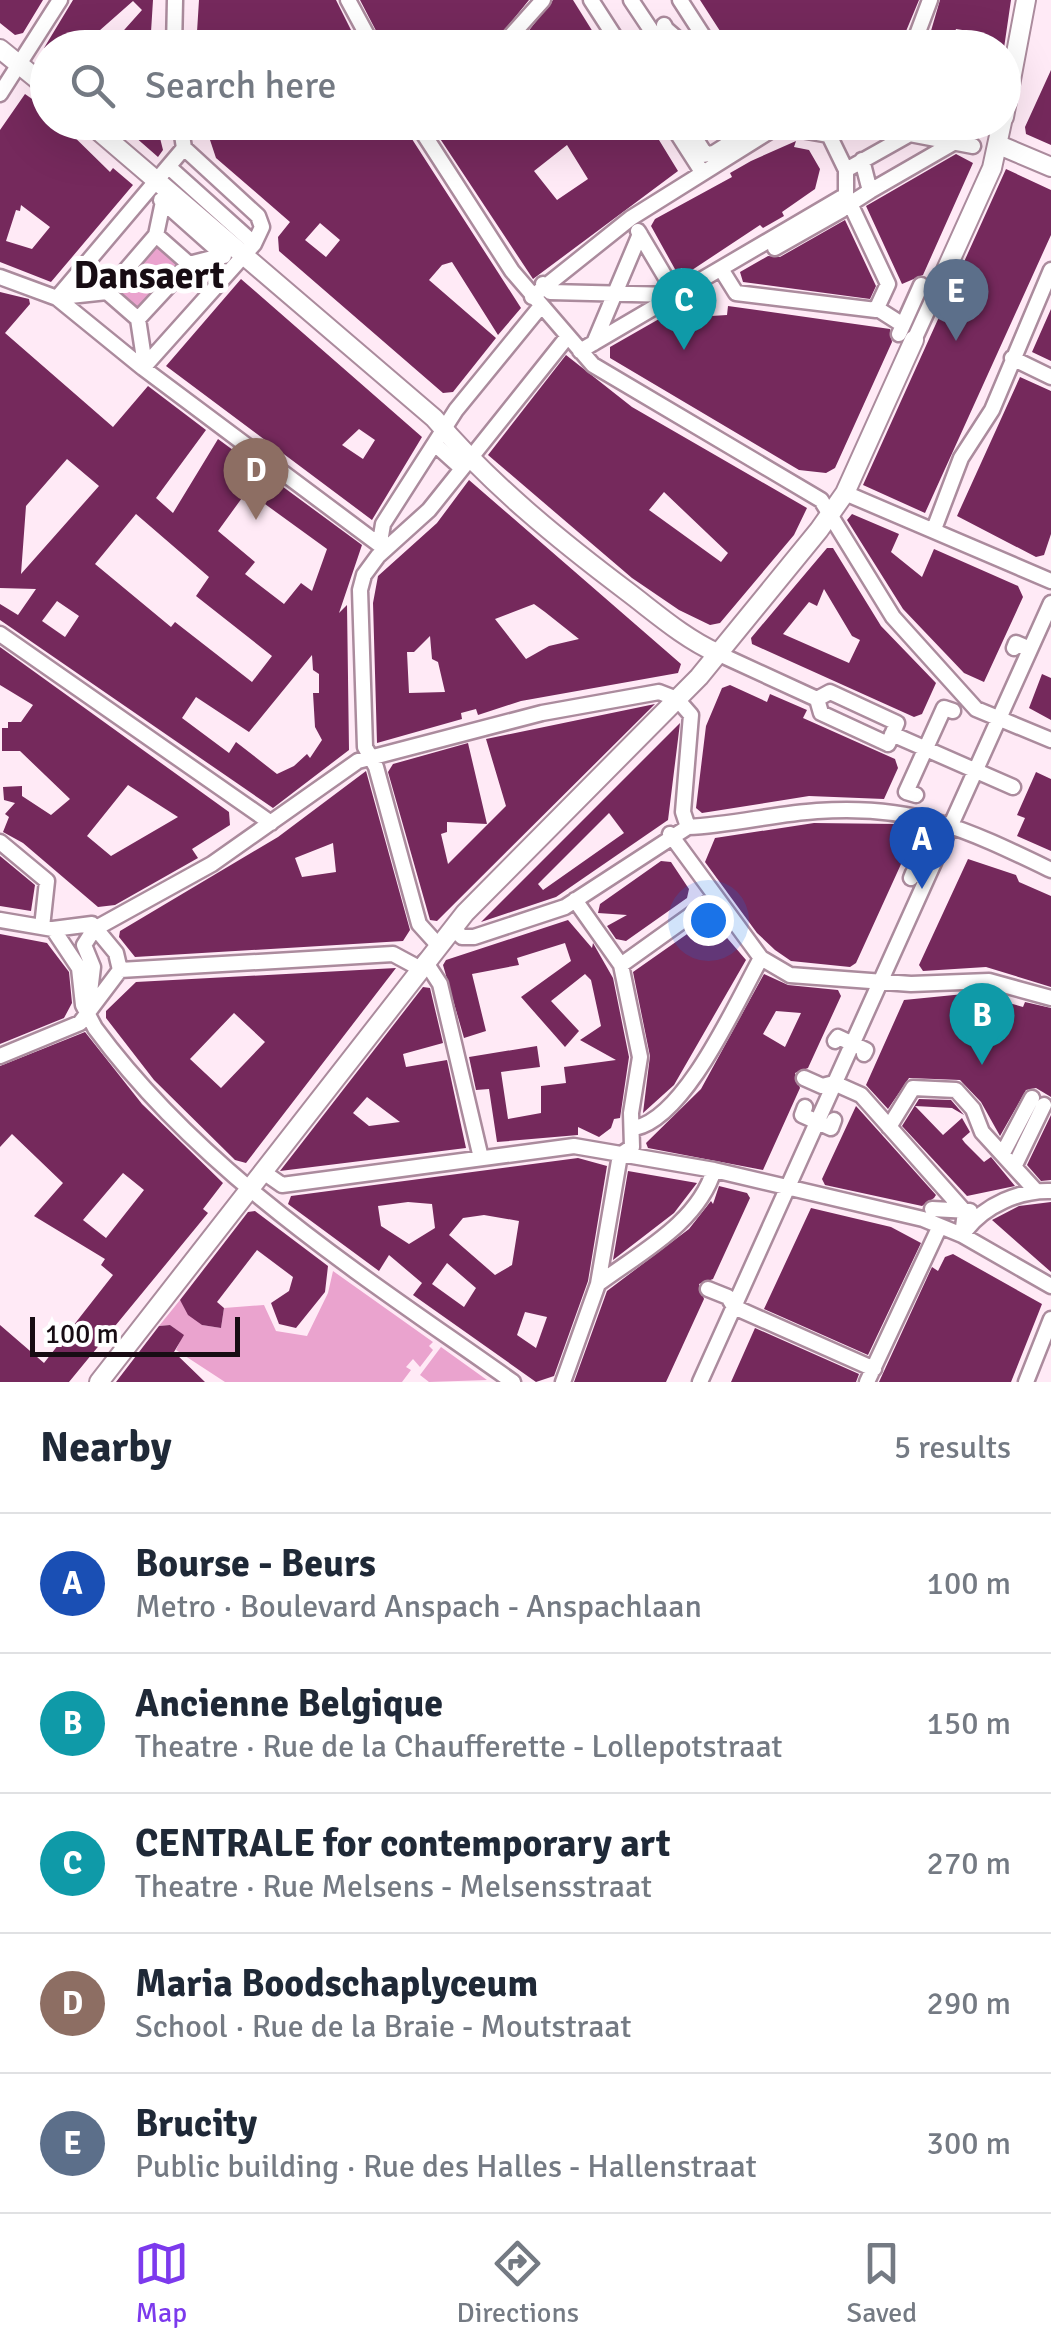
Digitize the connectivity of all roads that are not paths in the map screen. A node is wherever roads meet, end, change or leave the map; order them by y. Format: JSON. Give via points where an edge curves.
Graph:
{"nodes":[{"id":1,"x":60,"y":0,"type":"edge"},
{"id":2,"x":176,"y":0,"type":"edge"},
{"id":3,"x":348,"y":0,"type":"edge"},
{"id":4,"x":543,"y":0,"type":"edge"},
{"id":5,"x":591,"y":0,"type":"edge"},
{"id":6,"x":631,"y":0,"type":"edge"},
{"id":7,"x":680,"y":0,"type":"edge"},
{"id":8,"x":930,"y":0,"type":"edge"},
{"id":9,"x":1026,"y":0,"type":"edge"},
{"id":10,"x":41,"y":30,"type":"edge"},
{"id":11,"x":175,"y":30,"type":"edge"},
{"id":12,"x":364,"y":30,"type":"edge"},
{"id":13,"x":516,"y":30,"type":"edge"},
{"id":14,"x":610,"y":30,"type":"edge"},
{"id":15,"x":649,"y":30,"type":"edge"},
{"id":16,"x":699,"y":30,"type":"edge"},
{"id":17,"x":919,"y":30,"type":"edge"},
{"id":18,"x":1020,"y":30,"type":"edge"},
{"id":19,"x":30,"y":48,"type":"edge"},
{"id":20,"x":0,"y":49,"type":"edge"},
{"id":21,"x":19,"y":65,"type":"junction"},
{"id":22,"x":30,"y":74,"type":"edge"},
{"id":23,"x":0,"y":94,"type":"edge"},
{"id":24,"x":109,"y":140,"type":"edge"},
{"id":25,"x":183,"y":140,"type":"edge"},
{"id":26,"x":428,"y":140,"type":"edge"},
{"id":27,"x":682,"y":140,"type":"edge"},
{"id":28,"x":694,"y":140,"type":"edge"},
{"id":29,"x":734,"y":140,"type":"edge"},
{"id":30,"x":739,"y":140,"type":"edge"},
{"id":31,"x":831,"y":140,"type":"edge"},
{"id":32,"x":898,"y":140,"type":"edge"},
{"id":33,"x":944,"y":140,"type":"edge"},
{"id":34,"x":999,"y":140,"type":"edge"},
{"id":35,"x":955,"y":142,"type":"junction"},
{"id":36,"x":998,"y":145,"type":"junction"},
{"id":37,"x":973,"y":146,"type":"dead end"},
{"id":38,"x":184,"y":148,"type":"junction"},
{"id":39,"x":862,"y":160,"type":"junction"},
{"id":40,"x":1051,"y":167,"type":"edge"},
{"id":41,"x":846,"y":170,"type":"junction"},
{"id":42,"x":702,"y":172,"type":"junction"},
{"id":43,"x":164,"y":188,"type":"junction"},
{"id":44,"x":870,"y":191,"type":"junction"},
{"id":45,"x":851,"y":197,"type":"junction"},
{"id":46,"x":842,"y":210,"type":"dead end"},
{"id":47,"x":631,"y":218,"type":"junction"},
{"id":48,"x":640,"y":234,"type":"junction"},
{"id":49,"x":156,"y":235,"type":"junction"},
{"id":50,"x":235,"y":247,"type":"junction"},
{"id":51,"x":189,"y":264,"type":"junction"},
{"id":52,"x":1051,"y":270,"type":"edge"},
{"id":53,"x":721,"y":276,"type":"junction"},
{"id":54,"x":0,"y":277,"type":"edge"},
{"id":55,"x":542,"y":283,"type":"junction"},
{"id":56,"x":924,"y":291,"type":"junction"},
{"id":57,"x":107,"y":292,"type":"junction"},
{"id":58,"x":615,"y":293,"type":"junction"},
{"id":59,"x":676,"y":295,"type":"junction"},
{"id":60,"x":63,"y":297,"type":"junction"},
{"id":61,"x":887,"y":299,"type":"junction"},
{"id":62,"x":536,"y":301,"type":"junction"},
{"id":63,"x":138,"y":319,"type":"junction"},
{"id":64,"x":909,"y":326,"type":"junction"},
{"id":65,"x":568,"y":336,"type":"junction"},
{"id":66,"x":587,"y":347,"type":"junction"},
{"id":67,"x":1012,"y":358,"type":"junction"},
{"id":68,"x":143,"y":360,"type":"junction"},
{"id":69,"x":1051,"y":377,"type":"edge"},
{"id":70,"x":440,"y":438,"type":"junction"},
{"id":71,"x":463,"y":461,"type":"junction"},
{"id":72,"x":845,"y":493,"type":"junction"},
{"id":73,"x":829,"y":513,"type":"junction"},
{"id":74,"x":934,"y":529,"type":"junction"},
{"id":75,"x":383,"y":546,"type":"junction"},
{"id":76,"x":1051,"y":581,"type":"edge"},
{"id":77,"x":1051,"y":603,"type":"edge"},
{"id":78,"x":0,"y":634,"type":"edge"},
{"id":79,"x":717,"y":653,"type":"junction"},
{"id":80,"x":966,"y":698,"type":"junction"},
{"id":81,"x":677,"y":699,"type":"junction"},
{"id":82,"x":821,"y":701,"type":"junction"},
{"id":83,"x":998,"y":719,"type":"junction"},
{"id":84,"x":892,"y":734,"type":"junction"},
{"id":85,"x":1051,"y":740,"type":"edge"},
{"id":86,"x":926,"y":748,"type":"junction"},
{"id":87,"x":372,"y":756,"type":"junction"},
{"id":88,"x":976,"y":770,"type":"junction"},
{"id":89,"x":1013,"y":787,"type":"dead end"},
{"id":90,"x":909,"y":815,"type":"junction"},
{"id":91,"x":271,"y":823,"type":"junction"},
{"id":92,"x":952,"y":823,"type":"junction"},
{"id":93,"x":688,"y":827,"type":"junction"},
{"id":94,"x":670,"y":834,"type":"junction"},
{"id":95,"x":0,"y":842,"type":"edge"},
{"id":96,"x":1051,"y":870,"type":"edge"},
{"id":97,"x":920,"y":895,"type":"junction"},
{"id":98,"x":716,"y":897,"type":"junction"},
{"id":99,"x":935,"y":899,"type":"dead end"},
{"id":100,"x":575,"y":900,"type":"junction"},
{"id":101,"x":0,"y":920,"type":"edge"},
{"id":102,"x":452,"y":928,"type":"junction"},
{"id":103,"x":50,"y":930,"type":"junction"},
{"id":104,"x":92,"y":934,"type":"junction"},
{"id":105,"x":438,"y":945,"type":"junction"},
{"id":106,"x":761,"y":958,"type":"junction"},
{"id":107,"x":422,"y":965,"type":"junction"},
{"id":108,"x":621,"y":965,"type":"junction"},
{"id":109,"x":93,"y":967,"type":"junction"},
{"id":110,"x":117,"y":969,"type":"junction"},
{"id":111,"x":881,"y":982,"type":"junction"},
{"id":112,"x":1051,"y":998,"type":"edge"},
{"id":113,"x":88,"y":1009,"type":"junction"},
{"id":114,"x":836,"y":1041,"type":"dead end"},
{"id":115,"x":858,"y":1048,"type":"junction"},
{"id":116,"x":0,"y":1056,"type":"edge"},
{"id":117,"x":804,"y":1078,"type":"dead end"},
{"id":118,"x":834,"y":1083,"type":"junction"},
{"id":119,"x":806,"y":1108,"type":"dead end"},
{"id":120,"x":834,"y":1120,"type":"dead end"},
{"id":121,"x":817,"y":1122,"type":"junction"},
{"id":122,"x":889,"y":1127,"type":"junction"},
{"id":123,"x":635,"y":1128,"type":"junction"},
{"id":124,"x":1003,"y":1153,"type":"junction"},
{"id":125,"x":620,"y":1155,"type":"junction"},
{"id":126,"x":481,"y":1158,"type":"junction"},
{"id":127,"x":1015,"y":1166,"type":"junction"},
{"id":128,"x":714,"y":1170,"type":"junction"},
{"id":129,"x":262,"y":1171,"type":"junction"},
{"id":130,"x":282,"y":1184,"type":"junction"},
{"id":131,"x":249,"y":1188,"type":"junction"},
{"id":132,"x":786,"y":1188,"type":"junction"},
{"id":133,"x":1044,"y":1191,"type":"edge"},
{"id":134,"x":932,"y":1209,"type":"dead end"},
{"id":135,"x":276,"y":1210,"type":"junction"},
{"id":136,"x":975,"y":1218,"type":"junction"},
{"id":137,"x":940,"y":1226,"type":"junction"},
{"id":138,"x":962,"y":1235,"type":"junction"},
{"id":139,"x":598,"y":1284,"type":"junction"},
{"id":140,"x":1051,"y":1286,"type":"edge"},
{"id":141,"x":708,"y":1290,"type":"dead end"},
{"id":142,"x":734,"y":1307,"type":"junction"},
{"id":143,"x":1051,"y":1319,"type":"edge"},
{"id":144,"x":870,"y":1376,"type":"edge"},
{"id":145,"x":99,"y":1382,"type":"edge"},
{"id":146,"x":513,"y":1382,"type":"edge"},
{"id":147,"x":563,"y":1382,"type":"edge"},
{"id":148,"x":700,"y":1382,"type":"edge"},
{"id":149,"x":1026,"y":1382,"type":"edge"}],
"edges":[{"from":1,"to":10,"type":"street"},
{"from":2,"to":11,"type":"street"},
{"from":3,"to":12,"type":"street"},
{"from":4,"to":13,"type":"street"},
{"from":5,"to":14,"type":"street"},
{"from":6,"to":15,"type":"street"},
{"from":7,"to":16,"type":"street"},
{"from":8,"to":17,"type":"street"},
{"from":9,"to":18,"type":"street"},
{"from":19,"to":21,"type":"street"},
{"from":20,"to":21,"type":"street"},
{"from":21,"to":22,"type":"street"},
{"from":21,"to":23,"type":"street"},
{"from":24,"to":43,"type":"street"},
{"from":25,"to":38,"type":"street"},
{"from":26,"to":62,"type":"street"},
{"from":27,"to":42,"type":"street"},
{"from":28,"to":29,"type":"street","via":[[700,154]]},
{"from":30,"to":42,"type":"street"},
{"from":31,"to":41,"type":"street"},
{"from":32,"to":39,"type":"street"},
{"from":33,"to":35,"type":"street"},
{"from":34,"to":36,"type":"street"},
{"from":35,"to":37,"type":"street"},
{"from":35,"to":44,"type":"street"},
{"from":36,"to":40,"type":"street"},
{"from":36,"to":56,"type":"street"},
{"from":38,"to":43,"type":"street"},
{"from":38,"to":50,"type":"street","via":[[260,219],[262,230]]},
{"from":39,"to":41,"type":"street"},
{"from":39,"to":44,"type":"street"},
{"from":41,"to":45,"type":"street"},
{"from":42,"to":47,"type":"street"},
{"from":43,"to":49,"type":"street"},
{"from":43,"to":50,"type":"street"},
{"from":43,"to":60,"type":"street"},
{"from":44,"to":45,"type":"street"},
{"from":45,"to":53,"type":"street"},
{"from":45,"to":61,"type":"street","via":[[887,280]]},
{"from":46,"to":53,"type":"street"},
{"from":47,"to":48,"type":"street"},
{"from":47,"to":55,"type":"street"},
{"from":48,"to":58,"type":"street"},
{"from":48,"to":59,"type":"street"},
{"from":49,"to":51,"type":"street"},
{"from":49,"to":57,"type":"street"},
{"from":50,"to":51,"type":"street"},
{"from":50,"to":68,"type":"street"},
{"from":50,"to":70,"type":"street"},
{"from":51,"to":63,"type":"street"},
{"from":52,"to":67,"type":"street"},
{"from":53,"to":59,"type":"street"},
{"from":53,"to":61,"type":"street","via":[[736,294],[872,312]]},
{"from":54,"to":60,"type":"street"},
{"from":55,"to":58,"type":"street","via":[[550,292]]},
{"from":55,"to":62,"type":"street"},
{"from":56,"to":61,"type":"street"},
{"from":56,"to":64,"type":"street"},
{"from":56,"to":64,"type":"street"},
{"from":57,"to":60,"type":"street"},
{"from":57,"to":63,"type":"street"},
{"from":58,"to":59,"type":"street"},
{"from":58,"to":66,"type":"street"},
{"from":59,"to":66,"type":"street"},
{"from":60,"to":68,"type":"street"},
{"from":61,"to":64,"type":"street"},
{"from":62,"to":65,"type":"street"},
{"from":62,"to":70,"type":"street"},
{"from":63,"to":68,"type":"street"},
{"from":64,"to":72,"type":"street"},
{"from":65,"to":66,"type":"street"},
{"from":65,"to":71,"type":"street"},
{"from":66,"to":73,"type":"street","via":[[641,396],[821,500]]},
{"from":67,"to":69,"type":"street"},
{"from":67,"to":74,"type":"street"},
{"from":68,"to":75,"type":"street"},
{"from":70,"to":71,"type":"street"},
{"from":70,"to":75,"type":"street","via":[[382,524]]},
{"from":71,"to":75,"type":"street","via":[[429,510]]},
{"from":71,"to":79,"type":"street","via":[[691,640]]},
{"from":72,"to":73,"type":"street"},
{"from":72,"to":74,"type":"street"},
{"from":73,"to":79,"type":"street"},
{"from":73,"to":80,"type":"street","via":[[893,617]]},
{"from":74,"to":76,"type":"street"},
{"from":75,"to":87,"type":"street","via":[[360,590],[364,740]]},
{"from":77,"to":83,"type":"street","via":[[1022,649]]},
{"from":78,"to":91,"type":"street"},
{"from":79,"to":81,"type":"street"},
{"from":79,"to":82,"type":"street"},
{"from":80,"to":83,"type":"street"},
{"from":80,"to":86,"type":"street","via":[[960,709],[944,708]]},
{"from":81,"to":87,"type":"street","via":[[660,692],[542,712]]},
{"from":81,"to":93,"type":"street","via":[[690,715],[683,812]]},
{"from":81,"to":102,"type":"street"},
{"from":82,"to":84,"type":"street","via":[[888,744]]},
{"from":82,"to":84,"type":"street","via":[[897,723]]},
{"from":83,"to":85,"type":"street"},
{"from":83,"to":88,"type":"street"},
{"from":84,"to":86,"type":"street"},
{"from":86,"to":88,"type":"street"},
{"from":86,"to":90,"type":"street","via":[[906,792],[917,792]]},
{"from":87,"to":91,"type":"street"},
{"from":87,"to":105,"type":"street","via":[[420,924]]},
{"from":88,"to":89,"type":"street"},
{"from":88,"to":92,"type":"street"},
{"from":90,"to":92,"type":"street"},
{"from":90,"to":93,"type":"street","via":[[817,810]]},
{"from":91,"to":104,"type":"street"},
{"from":92,"to":96,"type":"street"},
{"from":92,"to":97,"type":"street","via":[[919,878]]},
{"from":93,"to":94,"type":"street"},
{"from":94,"to":98,"type":"street"},
{"from":94,"to":100,"type":"street"},
{"from":95,"to":103,"type":"street","via":[[47,882]]},
{"from":97,"to":99,"type":"street"},
{"from":97,"to":111,"type":"street"},
{"from":98,"to":106,"type":"street"},
{"from":98,"to":108,"type":"street"},
{"from":100,"to":102,"type":"street","via":[[474,938]]},
{"from":100,"to":108,"type":"street"},
{"from":101,"to":103,"type":"street"},
{"from":102,"to":105,"type":"street"},
{"from":103,"to":104,"type":"street"},
{"from":103,"to":104,"type":"street","via":[[80,924]]},
{"from":103,"to":113,"type":"street","via":[[80,969]]},
{"from":104,"to":109,"type":"street"},
{"from":104,"to":110,"type":"street","via":[[116,953]]},
{"from":105,"to":107,"type":"street"},
{"from":106,"to":111,"type":"street","via":[[790,976]]},
{"from":106,"to":123,"type":"street","via":[[694,1077],[653,1122]]},
{"from":107,"to":110,"type":"street","via":[[392,954]]},
{"from":107,"to":126,"type":"street","via":[[440,984]]},
{"from":107,"to":129,"type":"street"},
{"from":108,"to":123,"type":"street","via":[[640,1056]]},
{"from":109,"to":110,"type":"street"},
{"from":109,"to":113,"type":"street"},
{"from":110,"to":113,"type":"street"},
{"from":111,"to":112,"type":"street","via":[[1020,983]]},
{"from":111,"to":115,"type":"street"},
{"from":113,"to":116,"type":"street"},
{"from":113,"to":131,"type":"street","via":[[178,1122]]},
{"from":114,"to":115,"type":"street"},
{"from":115,"to":118,"type":"street"},
{"from":117,"to":118,"type":"street"},
{"from":118,"to":121,"type":"street"},
{"from":118,"to":122,"type":"street","via":[[861,1095]]},
{"from":119,"to":121,"type":"street","via":[[802,1115]]},
{"from":120,"to":121,"type":"street","via":[[831,1128]]},
{"from":121,"to":132,"type":"street"},
{"from":122,"to":124,"type":"street","via":[[912,1088],[956,1090]]},
{"from":122,"to":136,"type":"street"},
{"from":123,"to":125,"type":"street","via":[[632,1147]]},
{"from":124,"to":127,"type":"street"},
{"from":124,"to":127,"type":"street","via":[[1038,1102]]},
{"from":125,"to":126,"type":"street","via":[[574,1146]]},
{"from":125,"to":128,"type":"street"},
{"from":125,"to":139,"type":"street"},
{"from":126,"to":130,"type":"street"},
{"from":127,"to":133,"type":"street"},
{"from":128,"to":132,"type":"street"},
{"from":128,"to":139,"type":"street","via":[[708,1192],[690,1215]]},
{"from":129,"to":130,"type":"street"},
{"from":129,"to":131,"type":"street"},
{"from":130,"to":135,"type":"street"},
{"from":131,"to":135,"type":"street"},
{"from":131,"to":145,"type":"street"},
{"from":132,"to":137,"type":"street"},
{"from":132,"to":142,"type":"street"},
{"from":133,"to":136,"type":"street","via":[[1012,1198]]},
{"from":134,"to":136,"type":"street"},
{"from":135,"to":146,"type":"street"},
{"from":136,"to":138,"type":"street"},
{"from":137,"to":138,"type":"street"},
{"from":137,"to":144,"type":"street"},
{"from":138,"to":140,"type":"street"},
{"from":139,"to":147,"type":"street"},
{"from":141,"to":142,"type":"street"},
{"from":142,"to":144,"type":"street"},
{"from":142,"to":148,"type":"street"},
{"from":143,"to":149,"type":"street"}]}
